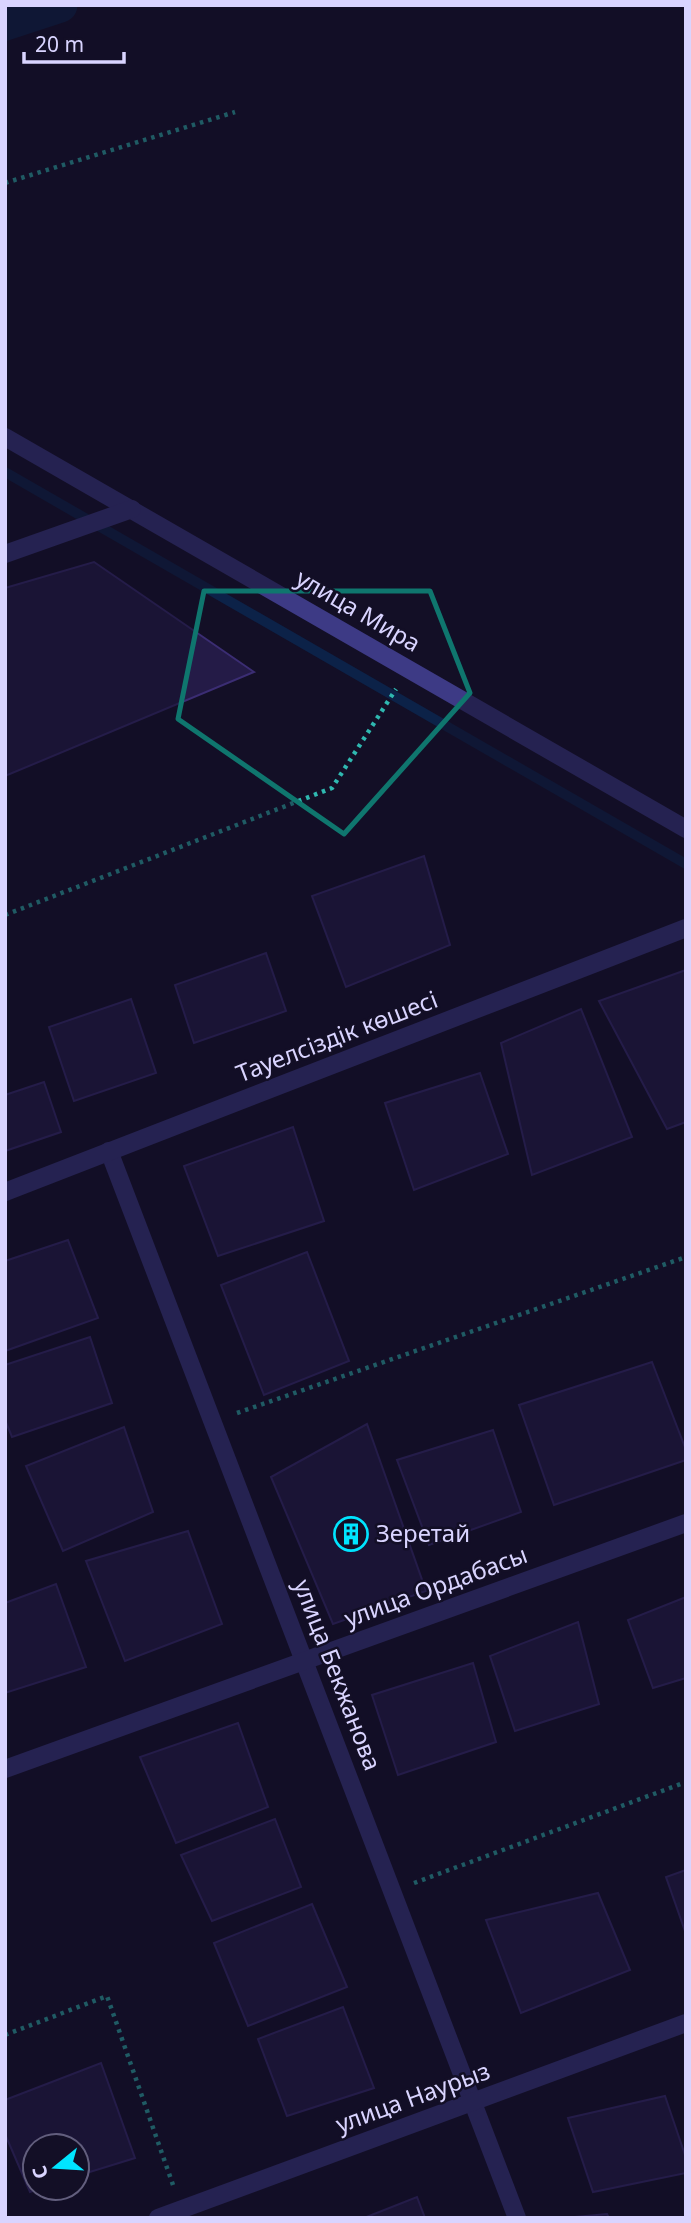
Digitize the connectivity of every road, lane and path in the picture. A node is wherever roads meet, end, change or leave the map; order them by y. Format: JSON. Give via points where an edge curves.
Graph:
{"nodes":[{"id":1,"x":235,"y":112,"type":"dead end"},
{"id":2,"x":5,"y":183,"type":"edge"},
{"id":3,"x":5,"y":437,"type":"edge"},
{"id":4,"x":132,"y":509,"type":"junction"},
{"id":5,"x":5,"y":554,"type":"edge"},
{"id":6,"x":409,"y":669,"type":"junction"},
{"id":7,"x":686,"y":829,"type":"edge"},
{"id":8,"x":5,"y":915,"type":"edge"},
{"id":9,"x":686,"y":928,"type":"edge"},
{"id":10,"x":109,"y":1151,"type":"junction"},
{"id":11,"x":5,"y":1192,"type":"edge"},
{"id":12,"x":686,"y":1257,"type":"edge"},
{"id":13,"x":213,"y":1422,"type":"junction"},
{"id":14,"x":686,"y":1522,"type":"edge"},
{"id":15,"x":305,"y":1660,"type":"junction"},
{"id":16,"x":5,"y":1769,"type":"edge"},
{"id":17,"x":686,"y":1782,"type":"edge"},
{"id":18,"x":393,"y":1891,"type":"junction"},
{"id":19,"x":686,"y":2023,"type":"edge"},
{"id":20,"x":5,"y":2035,"type":"edge"},
{"id":21,"x":472,"y":2102,"type":"junction"},
{"id":22,"x":181,"y":2209,"type":"junction"},
{"id":23,"x":158,"y":2218,"type":"edge"},
{"id":24,"x":517,"y":2218,"type":"edge"}],
"edges":[{"from":1,"to":2,"type":"path"},
{"from":3,"to":4,"type":"street","name":"улица Мира"},
{"from":4,"to":5,"type":"street"},
{"from":4,"to":6,"type":"street","name":"улица Мира"},
{"from":6,"to":7,"type":"street","name":"улица Мира"},
{"from":6,"to":8,"type":"path","via":[[332,788]]},
{"from":9,"to":10,"type":"street","name":"Тауелсіздік көшесі"},
{"from":10,"to":11,"type":"street","name":"Тауелсіздік көшесі"},
{"from":10,"to":13,"type":"street","name":"улица Бекжанова"},
{"from":12,"to":13,"type":"path"},
{"from":13,"to":15,"type":"street","name":"улица Бекжанова"},
{"from":14,"to":15,"type":"street","name":"улица Ордабасы"},
{"from":15,"to":16,"type":"street","name":"улица Ордабасы"},
{"from":15,"to":18,"type":"street","name":"улица Бекжанова"},
{"from":17,"to":18,"type":"path"},
{"from":18,"to":21,"type":"street","name":"улица Бекжанова"},
{"from":19,"to":21,"type":"street","name":"улица Наурыз"},
{"from":20,"to":22,"type":"path","via":[[107,1996]]},
{"from":21,"to":22,"type":"street","name":"улица Наурыз"},
{"from":21,"to":24,"type":"street","name":"улица Бекжанова"},
{"from":22,"to":23,"type":"street","name":"улица Наурыз"}]}
